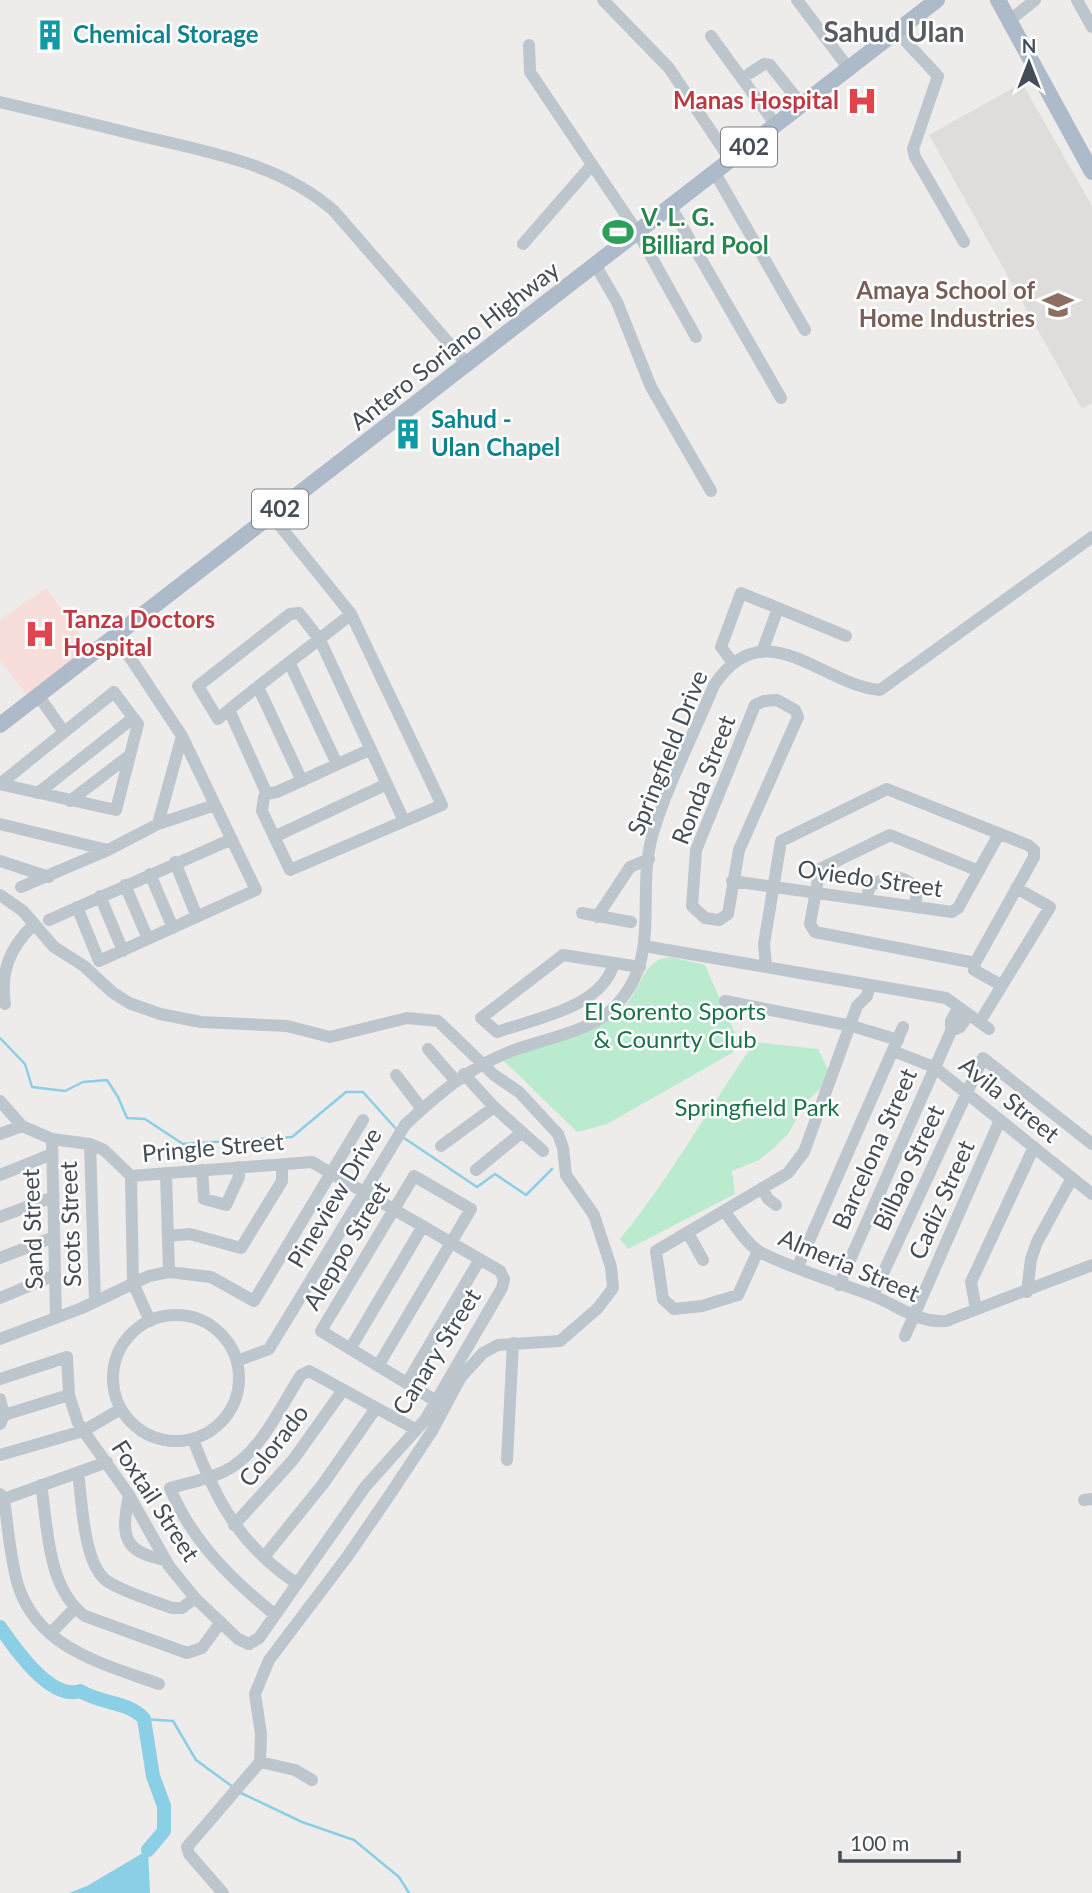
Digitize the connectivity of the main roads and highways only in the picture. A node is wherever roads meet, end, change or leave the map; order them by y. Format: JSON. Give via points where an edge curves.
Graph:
{"nodes":[{"id":1,"x":937,"y":0,"type":"edge"},
{"id":2,"x":998,"y":0,"type":"edge"},
{"id":3,"x":1092,"y":172,"type":"edge"},
{"id":4,"x":0,"y":725,"type":"edge"}],
"edges":[{"from":1,"to":4,"type":"main road","name":"Antero Soriano Highway","number":"402"},
{"from":2,"to":3,"type":"main road"}]}
